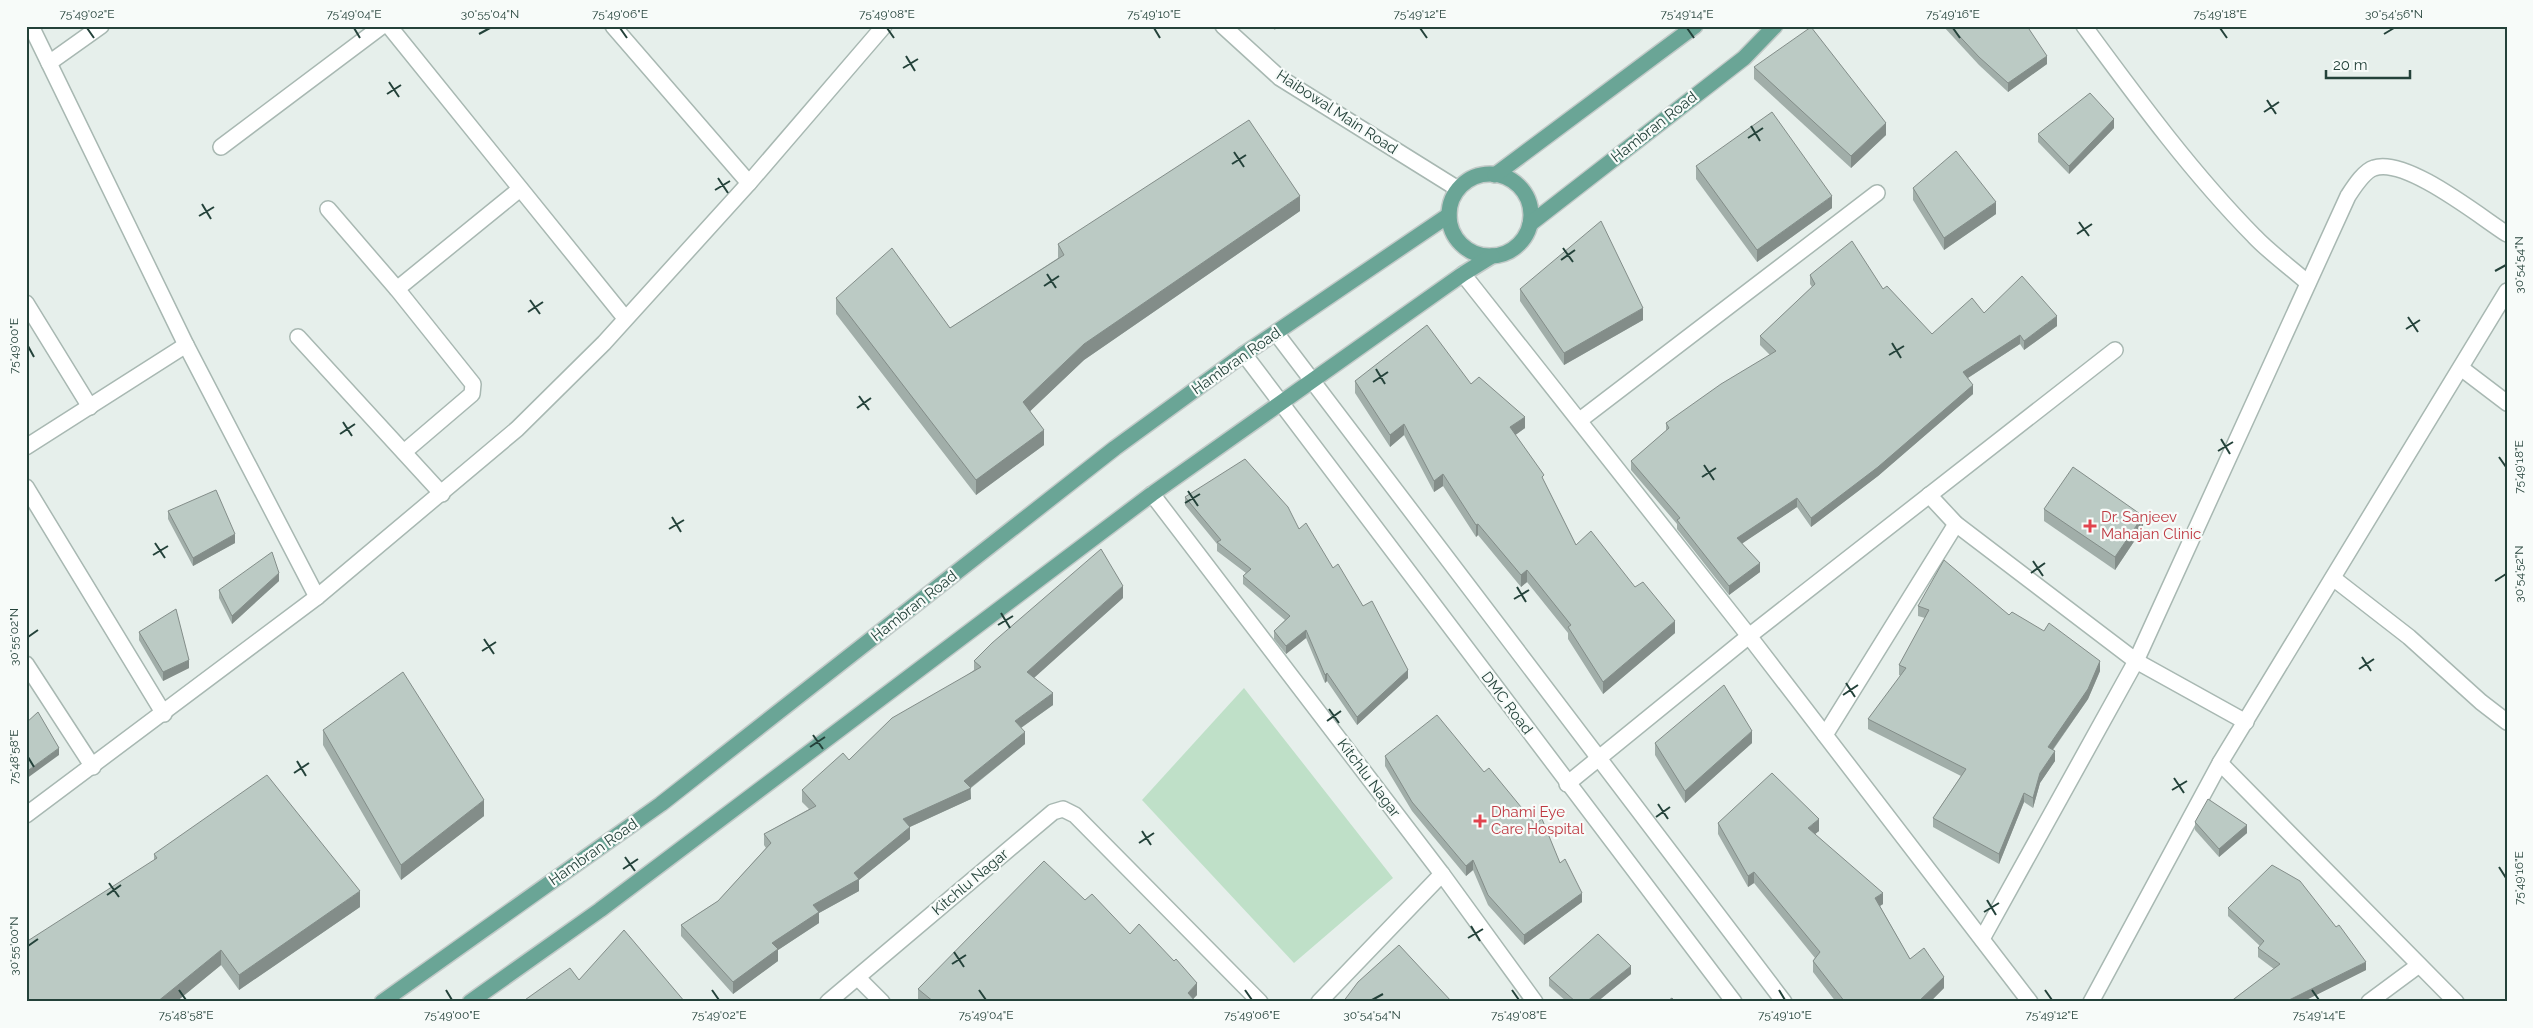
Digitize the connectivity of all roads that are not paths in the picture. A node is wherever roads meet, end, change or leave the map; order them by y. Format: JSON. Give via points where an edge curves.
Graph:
{"nodes":[{"id":1,"x":31,"y":26,"type":"edge"},
{"id":2,"x":101,"y":26,"type":"edge"},
{"id":3,"x":382,"y":26,"type":"edge"},
{"id":4,"x":390,"y":26,"type":"edge"},
{"id":5,"x":612,"y":26,"type":"edge"},
{"id":6,"x":884,"y":26,"type":"edge"},
{"id":7,"x":1223,"y":26,"type":"edge"},
{"id":8,"x":1695,"y":26,"type":"edge"},
{"id":9,"x":1775,"y":26,"type":"edge"},
{"id":10,"x":2084,"y":26,"type":"edge"},
{"id":11,"x":49,"y":63,"type":"junction"},
{"id":12,"x":221,"y":147,"type":"dead end"},
{"id":13,"x":1495,"y":175,"type":"junction"},
{"id":14,"x":749,"y":183,"type":"junction"},
{"id":15,"x":520,"y":189,"type":"junction"},
{"id":16,"x":1458,"y":189,"type":"junction"},
{"id":17,"x":1877,"y":192,"type":"dead end"},
{"id":18,"x":328,"y":209,"type":"dead end"},
{"id":19,"x":1448,"y":214,"type":"junction"},
{"id":20,"x":1530,"y":224,"type":"junction"},
{"id":21,"x":2507,"y":234,"type":"edge"},
{"id":22,"x":1492,"y":256,"type":"junction"},
{"id":23,"x":1463,"y":274,"type":"junction"},
{"id":24,"x":2308,"y":283,"type":"junction"},
{"id":25,"x":397,"y":289,"type":"junction"},
{"id":26,"x":2507,"y":291,"type":"edge"},
{"id":27,"x":26,"y":302,"type":"edge"},
{"id":28,"x":625,"y":318,"type":"junction"},
{"id":29,"x":1276,"y":333,"type":"junction"},
{"id":30,"x":298,"y":337,"type":"dead end"},
{"id":31,"x":186,"y":345,"type":"junction"},
{"id":32,"x":2115,"y":350,"type":"dead end"},
{"id":33,"x":1244,"y":354,"type":"junction"},
{"id":34,"x":2461,"y":368,"type":"junction"},
{"id":35,"x":1313,"y":381,"type":"junction"},
{"id":36,"x":1281,"y":403,"type":"junction"},
{"id":37,"x":2507,"y":403,"type":"edge"},
{"id":38,"x":90,"y":407,"type":"junction"},
{"id":39,"x":1580,"y":420,"type":"junction"},
{"id":40,"x":26,"y":447,"type":"edge"},
{"id":41,"x":404,"y":452,"type":"junction"},
{"id":42,"x":26,"y":486,"type":"edge"},
{"id":43,"x":442,"y":494,"type":"junction"},
{"id":44,"x":1152,"y":494,"type":"junction"},
{"id":45,"x":1929,"y":495,"type":"junction"},
{"id":46,"x":1956,"y":524,"type":"junction"},
{"id":47,"x":2333,"y":578,"type":"junction"},
{"id":48,"x":317,"y":597,"type":"junction"},
{"id":49,"x":1749,"y":636,"type":"junction"},
{"id":50,"x":2136,"y":661,"type":"junction"},
{"id":51,"x":26,"y":664,"type":"edge"},
{"id":52,"x":164,"y":714,"type":"junction"},
{"id":53,"x":2246,"y":722,"type":"junction"},
{"id":54,"x":2507,"y":722,"type":"edge"},
{"id":55,"x":1825,"y":735,"type":"junction"},
{"id":56,"x":1599,"y":758,"type":"junction"},
{"id":57,"x":2220,"y":762,"type":"junction"},
{"id":58,"x":93,"y":767,"type":"junction"},
{"id":59,"x":1567,"y":784,"type":"junction"},
{"id":60,"x":26,"y":815,"type":"edge"},
{"id":61,"x":1442,"y":874,"type":"junction"},
{"id":62,"x":1982,"y":939,"type":"junction"},
{"id":63,"x":2419,"y":965,"type":"junction"},
{"id":64,"x":858,"y":978,"type":"junction"},
{"id":65,"x":382,"y":1002,"type":"edge"},
{"id":66,"x":470,"y":1002,"type":"edge"},
{"id":67,"x":828,"y":1002,"type":"edge"},
{"id":68,"x":882,"y":1002,"type":"edge"},
{"id":69,"x":1260,"y":1002,"type":"edge"},
{"id":70,"x":1319,"y":1002,"type":"edge"},
{"id":71,"x":1535,"y":1002,"type":"edge"},
{"id":72,"x":1734,"y":1002,"type":"edge"},
{"id":73,"x":1784,"y":1002,"type":"edge"},
{"id":74,"x":2030,"y":1002,"type":"edge"},
{"id":75,"x":2091,"y":1002,"type":"edge"},
{"id":76,"x":2369,"y":1002,"type":"edge"},
{"id":77,"x":2456,"y":1002,"type":"edge"}],
"edges":[{"from":1,"to":11,"type":"street"},
{"from":2,"to":11,"type":"street"},
{"from":3,"to":12,"type":"street"},
{"from":4,"to":15,"type":"street"},
{"from":5,"to":14,"type":"street"},
{"from":6,"to":14,"type":"street"},
{"from":7,"to":16,"type":"street","name":"Haibowal Main Road","via":[[1280,78]]},
{"from":8,"to":13,"type":"main road"},
{"from":9,"to":20,"type":"main road","name":"Hambran Road","via":[[1744,58]]},
{"from":10,"to":24,"type":"street","via":[[2221,201],[2255,237]]},
{"from":11,"to":31,"type":"street"},
{"from":13,"to":16,"type":"main road","via":[[1481,175]]},
{"from":13,"to":20,"type":"main road","via":[[1508,178],[1519,186],[1531,211]]},
{"from":14,"to":28,"type":"street"},
{"from":15,"to":25,"type":"street"},
{"from":15,"to":28,"type":"street"},
{"from":16,"to":19,"type":"main road"},
{"from":17,"to":39,"type":"street"},
{"from":18,"to":25,"type":"street"},
{"from":19,"to":22,"type":"main road","via":[[1450,228],[1466,249]]},
{"from":19,"to":29,"type":"main road","name":"Hambran Road"},
{"from":20,"to":22,"type":"main road","via":[[1516,246]]},
{"from":21,"to":24,"type":"street","via":[[2420,176],[2386,165],[2372,168],[2348,196]]},
{"from":22,"to":23,"type":"main road"},
{"from":23,"to":35,"type":"main road"},
{"from":23,"to":39,"type":"street"},
{"from":24,"to":50,"type":"street"},
{"from":25,"to":41,"type":"street","via":[[473,384],[472,394]]},
{"from":26,"to":34,"type":"street"},
{"from":27,"to":38,"type":"street"},
{"from":28,"to":43,"type":"street","via":[[604,343],[517,428]]},
{"from":29,"to":33,"type":"main road","name":"Hambran Road"},
{"from":29,"to":35,"type":"street"},
{"from":30,"to":41,"type":"street"},
{"from":31,"to":38,"type":"street"},
{"from":31,"to":48,"type":"street"},
{"from":32,"to":45,"type":"street"},
{"from":33,"to":36,"type":"street","name":"DMC Road"},
{"from":33,"to":65,"type":"main road","name":"Hambran Road","via":[[1115,448],[661,804]]},
{"from":34,"to":37,"type":"street"},
{"from":34,"to":47,"type":"street"},
{"from":35,"to":36,"type":"main road"},
{"from":35,"to":56,"type":"street"},
{"from":36,"to":44,"type":"main road"},
{"from":36,"to":59,"type":"street","name":"DMC Road"},
{"from":38,"to":40,"type":"street"},
{"from":39,"to":49,"type":"street"},
{"from":41,"to":43,"type":"street"},
{"from":42,"to":52,"type":"street"},
{"from":43,"to":48,"type":"street"},
{"from":44,"to":61,"type":"street","name":"Kitchlu Nagar"},
{"from":44,"to":66,"type":"main road","via":[[600,910]]},
{"from":45,"to":46,"type":"street"},
{"from":45,"to":49,"type":"street"},
{"from":46,"to":50,"type":"street"},
{"from":46,"to":55,"type":"street"},
{"from":47,"to":53,"type":"street"},
{"from":47,"to":54,"type":"street","via":[[2409,637]]},
{"from":48,"to":52,"type":"street"},
{"from":49,"to":55,"type":"street"},
{"from":49,"to":56,"type":"street"},
{"from":50,"to":53,"type":"street"},
{"from":50,"to":62,"type":"street"},
{"from":51,"to":58,"type":"street"},
{"from":52,"to":58,"type":"street"},
{"from":53,"to":57,"type":"street"},
{"from":55,"to":62,"type":"street"},
{"from":56,"to":59,"type":"street"},
{"from":56,"to":73,"type":"street"},
{"from":57,"to":63,"type":"street"},
{"from":57,"to":75,"type":"street"},
{"from":58,"to":60,"type":"street"},
{"from":59,"to":72,"type":"street","name":"DMC Road"},
{"from":61,"to":70,"type":"street"},
{"from":61,"to":71,"type":"street","name":"Kitchlu Nagar"},
{"from":62,"to":74,"type":"street"},
{"from":63,"to":76,"type":"street"},
{"from":63,"to":77,"type":"street"},
{"from":64,"to":67,"type":"street","name":"Kitchlu Nagar"},
{"from":64,"to":68,"type":"street"},
{"from":64,"to":69,"type":"street","name":"Kitchlu Nagar","via":[[1053,812],[1063,809],[1075,815]]}]}
